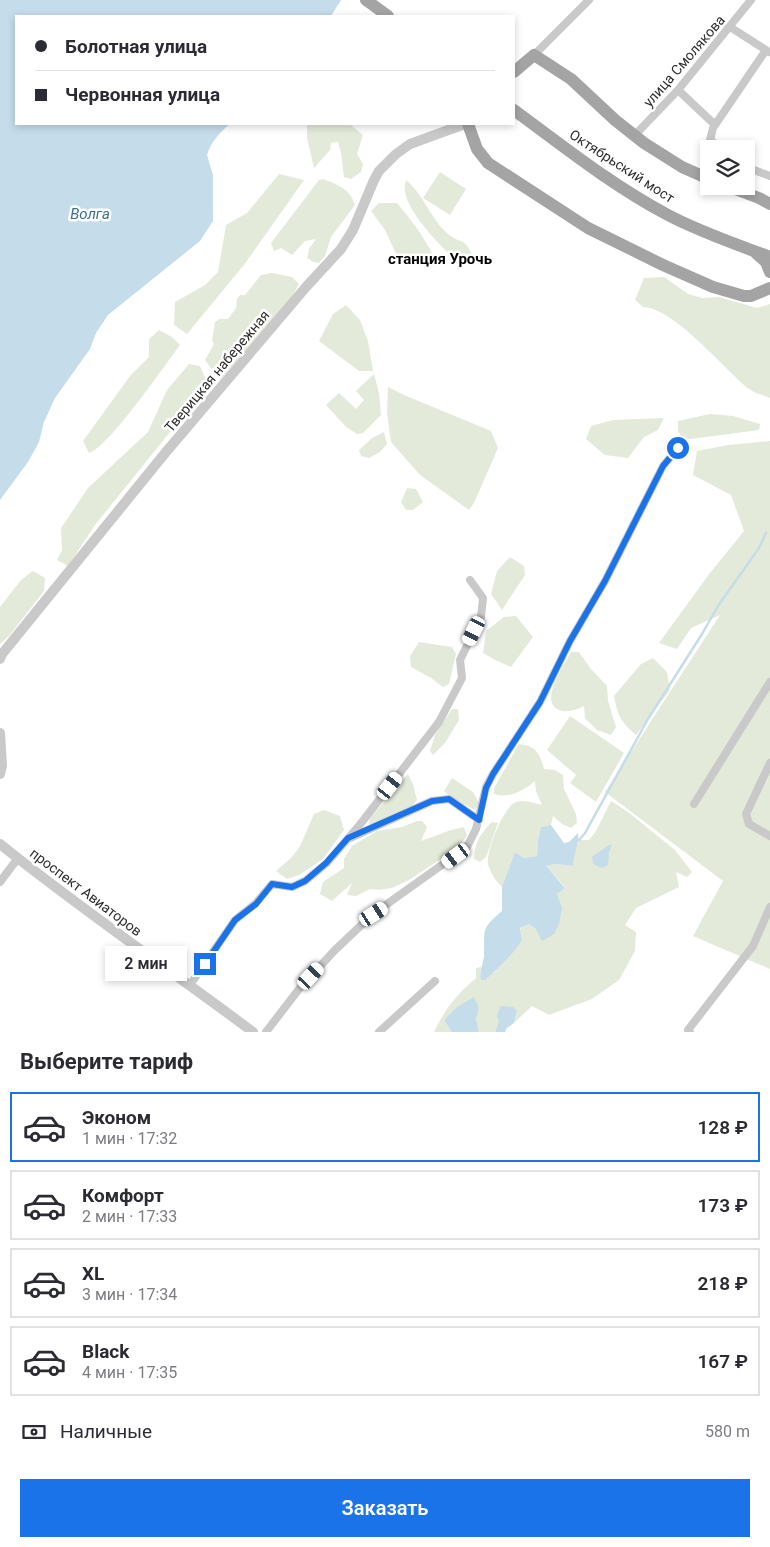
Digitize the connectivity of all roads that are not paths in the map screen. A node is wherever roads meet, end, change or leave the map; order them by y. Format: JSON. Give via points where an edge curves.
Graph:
{"nodes":[{"id":1,"x":366,"y":0,"type":"edge"},
{"id":2,"x":589,"y":0,"type":"edge"},
{"id":3,"x":752,"y":0,"type":"edge"},
{"id":4,"x":387,"y":15,"type":"edge"},
{"id":5,"x":730,"y":27,"type":"junction"},
{"id":6,"x":768,"y":52,"type":"edge"},
{"id":7,"x":534,"y":56,"type":"junction"},
{"id":8,"x":515,"y":71,"type":"edge"},
{"id":9,"x":678,"y":90,"type":"junction"},
{"id":10,"x":515,"y":111,"type":"edge"},
{"id":11,"x":716,"y":123,"type":"junction"},
{"id":12,"x":463,"y":125,"type":"edge"},
{"id":13,"x":466,"y":125,"type":"edge"},
{"id":14,"x":634,"y":136,"type":"junction"},
{"id":15,"x":710,"y":140,"type":"edge"},
{"id":16,"x":755,"y":170,"type":"edge"},
{"id":17,"x":700,"y":174,"type":"edge"},
{"id":18,"x":770,"y":176,"type":"edge"},
{"id":19,"x":751,"y":195,"type":"edge"},
{"id":20,"x":770,"y":204,"type":"edge"},
{"id":21,"x":747,"y":248,"type":"junction"},
{"id":22,"x":770,"y":248,"type":"edge"},
{"id":23,"x":770,"y":257,"type":"edge"},
{"id":24,"x":770,"y":272,"type":"edge"},
{"id":25,"x":770,"y":280,"type":"edge"},
{"id":26,"x":770,"y":288,"type":"edge"},
{"id":27,"x":758,"y":294,"type":"junction"},
{"id":28,"x":678,"y":448,"type":"dead end"},
{"id":29,"x":470,"y":580,"type":"dead end"},
{"id":30,"x":0,"y":659,"type":"edge"},
{"id":31,"x":770,"y":682,"type":"edge"},
{"id":32,"x":0,"y":733,"type":"edge"},
{"id":33,"x":770,"y":763,"type":"edge"},
{"id":34,"x":0,"y":774,"type":"edge"},
{"id":35,"x":694,"y":804,"type":"dead end"},
{"id":36,"x":479,"y":820,"type":"junction"},
{"id":37,"x":770,"y":836,"type":"edge"},
{"id":38,"x":348,"y":838,"type":"junction"},
{"id":39,"x":0,"y":844,"type":"edge"},
{"id":40,"x":18,"y":858,"type":"junction"},
{"id":41,"x":0,"y":882,"type":"edge"},
{"id":42,"x":770,"y":907,"type":"edge"},
{"id":43,"x":435,"y":981,"type":"dead end"},
{"id":44,"x":190,"y":985,"type":"junction"},
{"id":45,"x":253,"y":1032,"type":"edge"},
{"id":46,"x":266,"y":1032,"type":"edge"},
{"id":47,"x":379,"y":1032,"type":"edge"},
{"id":48,"x":690,"y":1032,"type":"edge"}],
"edges":[{"from":1,"to":4,"type":"main road"},
{"from":2,"to":7,"type":"street"},
{"from":3,"to":5,"type":"street","name":"улица Смолякова"},
{"from":5,"to":6,"type":"street"},
{"from":5,"to":9,"type":"street","name":"улица Смолякова"},
{"from":6,"to":11,"type":"street"},
{"from":7,"to":8,"type":"main road"},
{"from":7,"to":14,"type":"main road","via":[[571,79]]},
{"from":9,"to":11,"type":"street"},
{"from":9,"to":14,"type":"street","name":"улица Смолякова"},
{"from":10,"to":21,"type":"main road","name":"Октябрьский мост","via":[[640,200],[696,228]]},
{"from":11,"to":15,"type":"street"},
{"from":12,"to":30,"type":"street","name":"Тверицкая набережная","via":[[410,144],[379,171],[341,249],[166,452]]},
{"from":13,"to":27,"type":"main road","via":[[477,149],[488,163],[588,228],[713,287],[744,296]]},
{"from":14,"to":17,"type":"main road"},
{"from":16,"to":18,"type":"street"},
{"from":19,"to":20,"type":"main road"},
{"from":21,"to":22,"type":"main road"},
{"from":21,"to":23,"type":"main road","name":"Октябрьский мост"},
{"from":21,"to":24,"type":"main road","via":[[766,262]]},
{"from":25,"to":27,"type":"main road"},
{"from":26,"to":27,"type":"main road"},
{"from":28,"to":36,"type":"street","via":[[663,466],[540,702],[493,774],[486,788]]},
{"from":29,"to":38,"type":"street","via":[[483,598],[481,617],[460,660],[462,678],[439,722]]},
{"from":31,"to":35,"type":"street"},
{"from":32,"to":34,"type":"street"},
{"from":33,"to":37,"type":"street","via":[[746,814],[748,824]]},
{"from":36,"to":38,"type":"street","via":[[449,799],[432,801]]},
{"from":36,"to":46,"type":"street","via":[[467,847],[374,914],[298,990]]},
{"from":38,"to":44,"type":"street","via":[[305,881],[292,887],[272,884],[256,904],[235,920]]},
{"from":39,"to":40,"type":"street","name":"проспект Авиаторов"},
{"from":40,"to":41,"type":"street"},
{"from":40,"to":44,"type":"street","name":"проспект Авиаторов"},
{"from":42,"to":48,"type":"street","via":[[753,946],[688,1030]]},
{"from":43,"to":47,"type":"street"},
{"from":44,"to":45,"type":"street","name":"проспект Авиаторов"}]}
